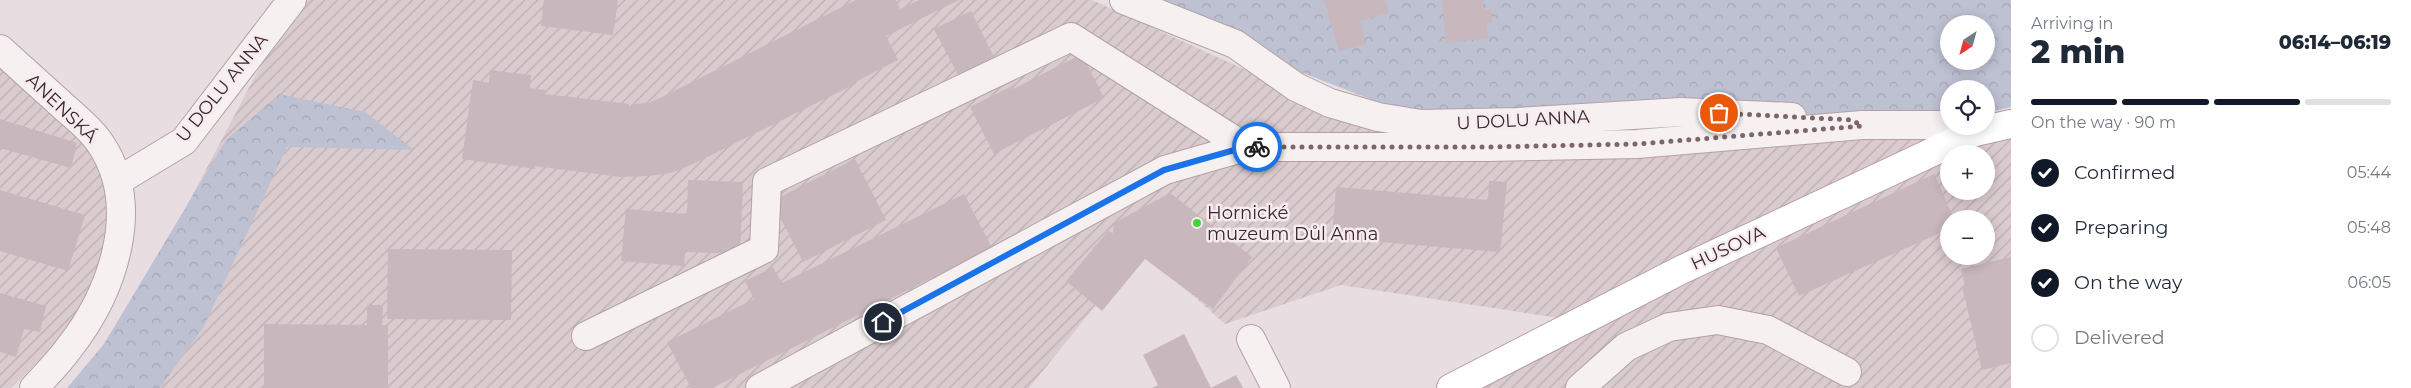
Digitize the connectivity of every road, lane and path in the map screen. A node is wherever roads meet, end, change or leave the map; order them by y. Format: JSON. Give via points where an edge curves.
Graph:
{"nodes":[{"id":1,"x":292,"y":0,"type":"edge"},
{"id":2,"x":1124,"y":0,"type":"edge"},
{"id":3,"x":0,"y":49,"type":"edge"},
{"id":4,"x":2011,"y":124,"type":"edge"},
{"id":5,"x":1940,"y":125,"type":"edge"},
{"id":6,"x":1862,"y":126,"type":"junction"},
{"id":7,"x":1995,"y":126,"type":"edge"},
{"id":8,"x":1955,"y":135,"type":"edge"},
{"id":9,"x":1245,"y":147,"type":"junction"},
{"id":10,"x":118,"y":181,"type":"junction"},
{"id":11,"x":586,"y":336,"type":"dead end"},
{"id":12,"x":1251,"y":339,"type":"dead end"},
{"id":13,"x":1847,"y":372,"type":"dead end"},
{"id":14,"x":34,"y":388,"type":"edge"},
{"id":15,"x":760,"y":388,"type":"edge"},
{"id":16,"x":1276,"y":388,"type":"edge"},
{"id":17,"x":1452,"y":388,"type":"edge"},
{"id":18,"x":1580,"y":388,"type":"edge"}],
"edges":[{"from":1,"to":10,"type":"street","name":"U DOLU ANNA","via":[[184,140]]},
{"from":2,"to":6,"type":"street","name":"U DOLU ANNA","via":[[1235,44],[1296,87],[1330,103],[1413,123],[1518,122],[1681,112],[1852,120]]},
{"from":3,"to":10,"type":"street","name":"ANENSKÁ","via":[[100,142]]},
{"from":4,"to":7,"type":"main road","name":"HUSOVA"},
{"from":5,"to":6,"type":"street","name":"U DOLU ANNA"},
{"from":6,"to":9,"type":"street","via":[[1637,144]]},
{"from":8,"to":17,"type":"main road","name":"HUSOVA"},
{"from":9,"to":11,"type":"street","via":[[1071,37],[767,182],[764,249]]},
{"from":9,"to":15,"type":"street","via":[[1164,170]]},
{"from":10,"to":14,"type":"street","name":"ANENSKÁ","via":[[122,212],[108,277],[94,310],[70,347]]},
{"from":12,"to":16,"type":"street"},
{"from":13,"to":18,"type":"street","via":[[1768,330],[1718,320],[1669,327],[1626,347]]}]}
